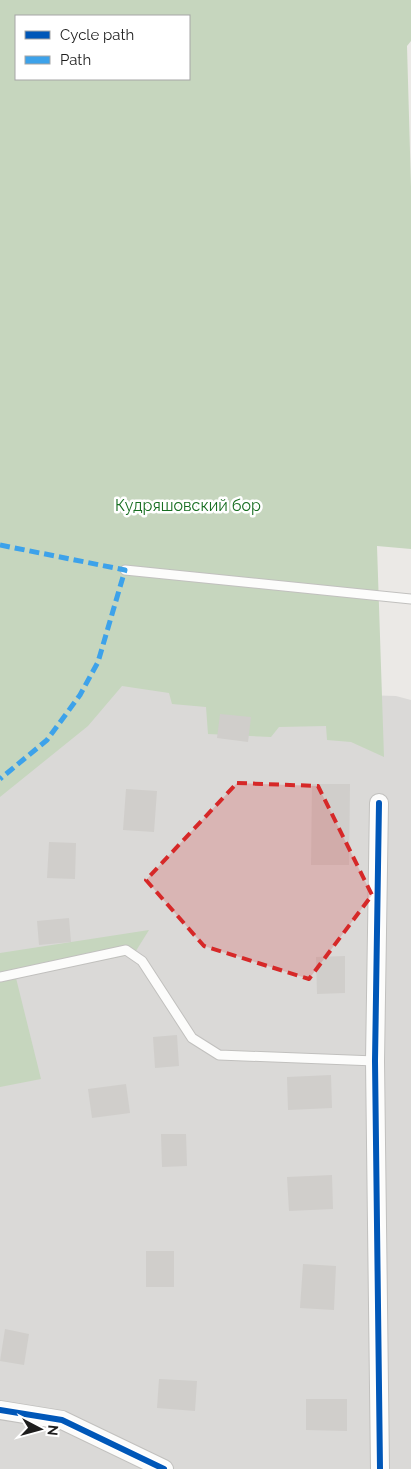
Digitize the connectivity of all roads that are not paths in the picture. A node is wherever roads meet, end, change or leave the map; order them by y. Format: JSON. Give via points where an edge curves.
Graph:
{"nodes":[{"id":1,"x":125,"y":570,"type":"dead end"},
{"id":2,"x":411,"y":599,"type":"edge"},
{"id":3,"x":379,"y":803,"type":"dead end"},
{"id":4,"x":0,"y":977,"type":"edge"},
{"id":5,"x":375,"y":1061,"type":"junction"},
{"id":6,"x":0,"y":1410,"type":"edge"},
{"id":7,"x":164,"y":1469,"type":"edge"},
{"id":8,"x":380,"y":1469,"type":"edge"}],
"edges":[{"from":1,"to":2,"type":"lane"},
{"from":3,"to":5,"type":"street"},
{"from":4,"to":5,"type":"lane","via":[[126,950],[142,961],[192,1038],[219,1055]]},
{"from":5,"to":8,"type":"street"},
{"from":6,"to":7,"type":"street","via":[[62,1420]]}]}
